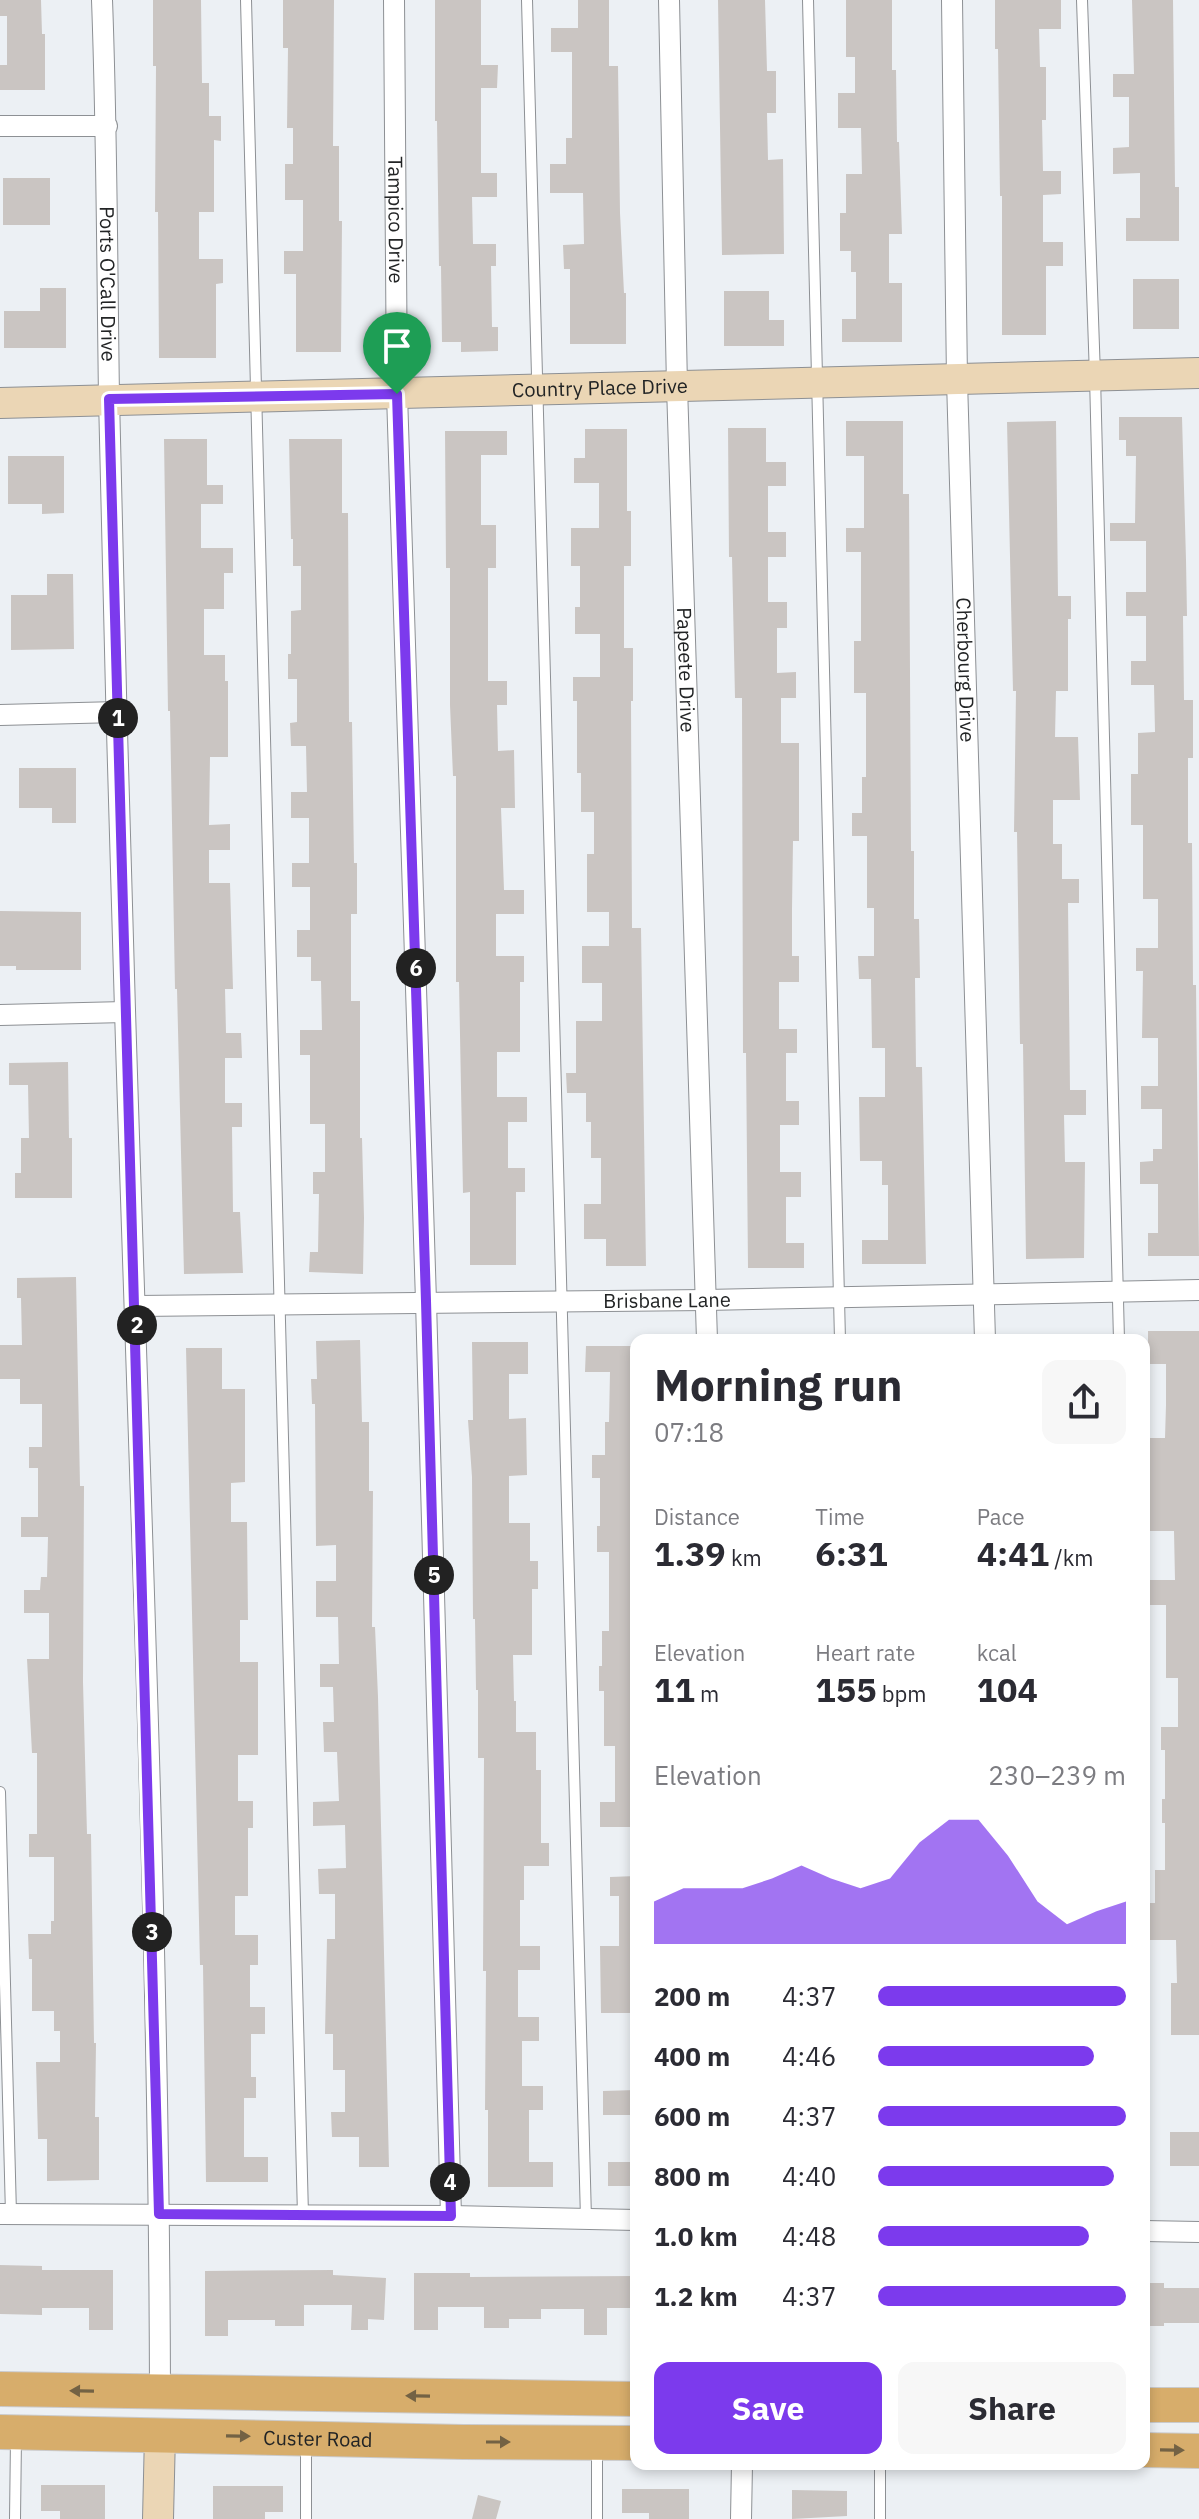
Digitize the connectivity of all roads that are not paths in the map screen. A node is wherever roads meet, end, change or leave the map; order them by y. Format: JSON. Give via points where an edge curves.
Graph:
{"nodes":[{"id":1,"x":102,"y":0,"type":"edge"},
{"id":2,"x":246,"y":0,"type":"edge"},
{"id":3,"x":394,"y":0,"type":"edge"},
{"id":4,"x":527,"y":0,"type":"edge"},
{"id":5,"x":669,"y":0,"type":"edge"},
{"id":6,"x":808,"y":0,"type":"edge"},
{"id":7,"x":952,"y":0,"type":"edge"},
{"id":8,"x":1082,"y":0,"type":"edge"},
{"id":9,"x":0,"y":126,"type":"edge"},
{"id":10,"x":107,"y":126,"type":"junction"},
{"id":11,"x":1199,"y":373,"type":"edge"},
{"id":12,"x":1095,"y":376,"type":"junction"},
{"id":13,"x":957,"y":380,"type":"junction"},
{"id":14,"x":817,"y":383,"type":"junction"},
{"id":15,"x":677,"y":386,"type":"junction"},
{"id":16,"x":539,"y":390,"type":"junction"},
{"id":17,"x":397,"y":394,"type":"junction"},
{"id":18,"x":256,"y":396,"type":"junction"},
{"id":19,"x":109,"y":399,"type":"junction"},
{"id":20,"x":0,"y":403,"type":"edge"},
{"id":21,"x":118,"y":712,"type":"junction"},
{"id":22,"x":0,"y":715,"type":"edge"},
{"id":23,"x":125,"y":1012,"type":"junction"},
{"id":24,"x":0,"y":1015,"type":"edge"},
{"id":25,"x":1199,"y":1290,"type":"edge"},
{"id":26,"x":1118,"y":1291,"type":"junction"},
{"id":27,"x":984,"y":1293,"type":"junction"},
{"id":28,"x":839,"y":1297,"type":"junction"},
{"id":29,"x":706,"y":1300,"type":"junction"},
{"id":30,"x":426,"y":1301,"type":"junction"},
{"id":31,"x":561,"y":1301,"type":"junction"},
{"id":32,"x":279,"y":1304,"type":"junction"},
{"id":33,"x":137,"y":1306,"type":"junction"},
{"id":34,"x":707,"y":1334,"type":"edge"},
{"id":35,"x":840,"y":1334,"type":"edge"},
{"id":36,"x":985,"y":1334,"type":"edge"},
{"id":37,"x":1119,"y":1334,"type":"edge"},
{"id":38,"x":0,"y":1792,"type":"edge"},
{"id":39,"x":6,"y":2214,"type":"edge"},
{"id":40,"x":159,"y":2214,"type":"junction"},
{"id":41,"x":303,"y":2215,"type":"junction"},
{"id":42,"x":451,"y":2216,"type":"junction"},
{"id":43,"x":586,"y":2219,"type":"junction"},
{"id":44,"x":630,"y":2220,"type":"edge"},
{"id":45,"x":1150,"y":2231,"type":"edge"},
{"id":46,"x":1199,"y":2232,"type":"edge"},
{"id":47,"x":0,"y":2389,"type":"edge"},
{"id":48,"x":160,"y":2393,"type":"junction"},
{"id":49,"x":630,"y":2399,"type":"edge"},
{"id":50,"x":1150,"y":2405,"type":"edge"},
{"id":51,"x":1199,"y":2405,"type":"edge"},
{"id":52,"x":8,"y":2432,"type":"edge"},
{"id":53,"x":160,"y":2434,"type":"junction"},
{"id":54,"x":306,"y":2438,"type":"junction"},
{"id":55,"x":597,"y":2443,"type":"junction"},
{"id":56,"x":630,"y":2443,"type":"edge"},
{"id":57,"x":1150,"y":2450,"type":"edge"},
{"id":58,"x":1199,"y":2451,"type":"edge"},
{"id":59,"x":742,"y":2470,"type":"edge"},
{"id":60,"x":880,"y":2470,"type":"edge"},
{"id":61,"x":15,"y":2519,"type":"edge"},
{"id":62,"x":158,"y":2519,"type":"edge"},
{"id":63,"x":306,"y":2519,"type":"edge"},
{"id":64,"x":597,"y":2519,"type":"edge"},
{"id":65,"x":741,"y":2519,"type":"edge"},
{"id":66,"x":880,"y":2519,"type":"edge"}],
"edges":[{"from":1,"to":10,"type":"street","name":"Ports O'Call Drive"},
{"from":2,"to":18,"type":"lane"},
{"from":3,"to":17,"type":"street","name":"Tampico Drive"},
{"from":4,"to":16,"type":"lane"},
{"from":5,"to":15,"type":"street","name":"Papeete Drive"},
{"from":6,"to":14,"type":"lane"},
{"from":7,"to":13,"type":"street","name":"Cherbourg Drive"},
{"from":8,"to":12,"type":"lane"},
{"from":9,"to":10,"type":"street"},
{"from":10,"to":19,"type":"street","name":"Ports O'Call Drive"},
{"from":11,"to":12,"type":"street","name":"Country Place Drive"},
{"from":12,"to":13,"type":"street","name":"Country Place Drive"},
{"from":12,"to":26,"type":"lane"},
{"from":13,"to":14,"type":"street","name":"Country Place Drive"},
{"from":13,"to":27,"type":"street","name":"Cherbourg Drive"},
{"from":14,"to":15,"type":"street","name":"Country Place Drive"},
{"from":14,"to":28,"type":"lane"},
{"from":15,"to":16,"type":"street","name":"Country Place Drive"},
{"from":15,"to":29,"type":"street","name":"Papeete Drive"},
{"from":16,"to":17,"type":"street","name":"Country Place Drive"},
{"from":16,"to":31,"type":"lane"},
{"from":17,"to":18,"type":"street","name":"Country Place Drive"},
{"from":17,"to":30,"type":"street","name":"Tampico Drive"},
{"from":18,"to":19,"type":"street","name":"Country Place Drive"},
{"from":18,"to":32,"type":"lane"},
{"from":19,"to":20,"type":"street","name":"Country Place Drive"},
{"from":19,"to":21,"type":"street","name":"Ports O'Call Drive"},
{"from":21,"to":22,"type":"street"},
{"from":21,"to":23,"type":"street","name":"Ports O'Call Drive"},
{"from":23,"to":24,"type":"street"},
{"from":23,"to":33,"type":"street","name":"Ports O'Call Drive"},
{"from":25,"to":26,"type":"street","name":"Brisbane Lane"},
{"from":26,"to":27,"type":"street","name":"Brisbane Lane"},
{"from":26,"to":37,"type":"lane"},
{"from":27,"to":28,"type":"street","name":"Brisbane Lane"},
{"from":27,"to":36,"type":"street","name":"Cherbourg Drive"},
{"from":28,"to":29,"type":"street","name":"Brisbane Lane"},
{"from":28,"to":35,"type":"lane"},
{"from":29,"to":31,"type":"street","name":"Brisbane Lane"},
{"from":29,"to":34,"type":"street","name":"Papeete Drive"},
{"from":30,"to":31,"type":"street","name":"Brisbane Lane"},
{"from":30,"to":32,"type":"street","name":"Brisbane Lane"},
{"from":30,"to":42,"type":"street","name":"Tampico Drive"},
{"from":31,"to":43,"type":"lane"},
{"from":32,"to":33,"type":"street","name":"Brisbane Lane"},
{"from":32,"to":41,"type":"lane"},
{"from":33,"to":40,"type":"street","name":"Ports O'Call Drive"},
{"from":38,"to":39,"type":"lane"},
{"from":39,"to":40,"type":"street"},
{"from":40,"to":41,"type":"street"},
{"from":40,"to":48,"type":"street","name":"Ports O'Call Drive"},
{"from":41,"to":42,"type":"street"},
{"from":42,"to":43,"type":"street"},
{"from":43,"to":44,"type":"street"},
{"from":45,"to":46,"type":"street"},
{"from":48,"to":47,"type":"main road","one_way":true},
{"from":49,"to":48,"type":"main road","one_way":true},
{"from":48,"to":53,"type":"main road"},
{"from":50,"to":51,"type":"main road"},
{"from":52,"to":53,"type":"main road","name":"Custer Road"},
{"from":52,"to":61,"type":"lane"},
{"from":53,"to":54,"type":"main road","name":"Custer Road","one_way":true},
{"from":53,"to":62,"type":"street"},
{"from":54,"to":55,"type":"main road","name":"Custer Road","one_way":true},
{"from":54,"to":63,"type":"lane"},
{"from":55,"to":56,"type":"main road","name":"Custer Road"},
{"from":55,"to":64,"type":"lane"},
{"from":57,"to":58,"type":"main road","one_way":true},
{"from":59,"to":65,"type":"street"},
{"from":60,"to":66,"type":"lane"}]}
